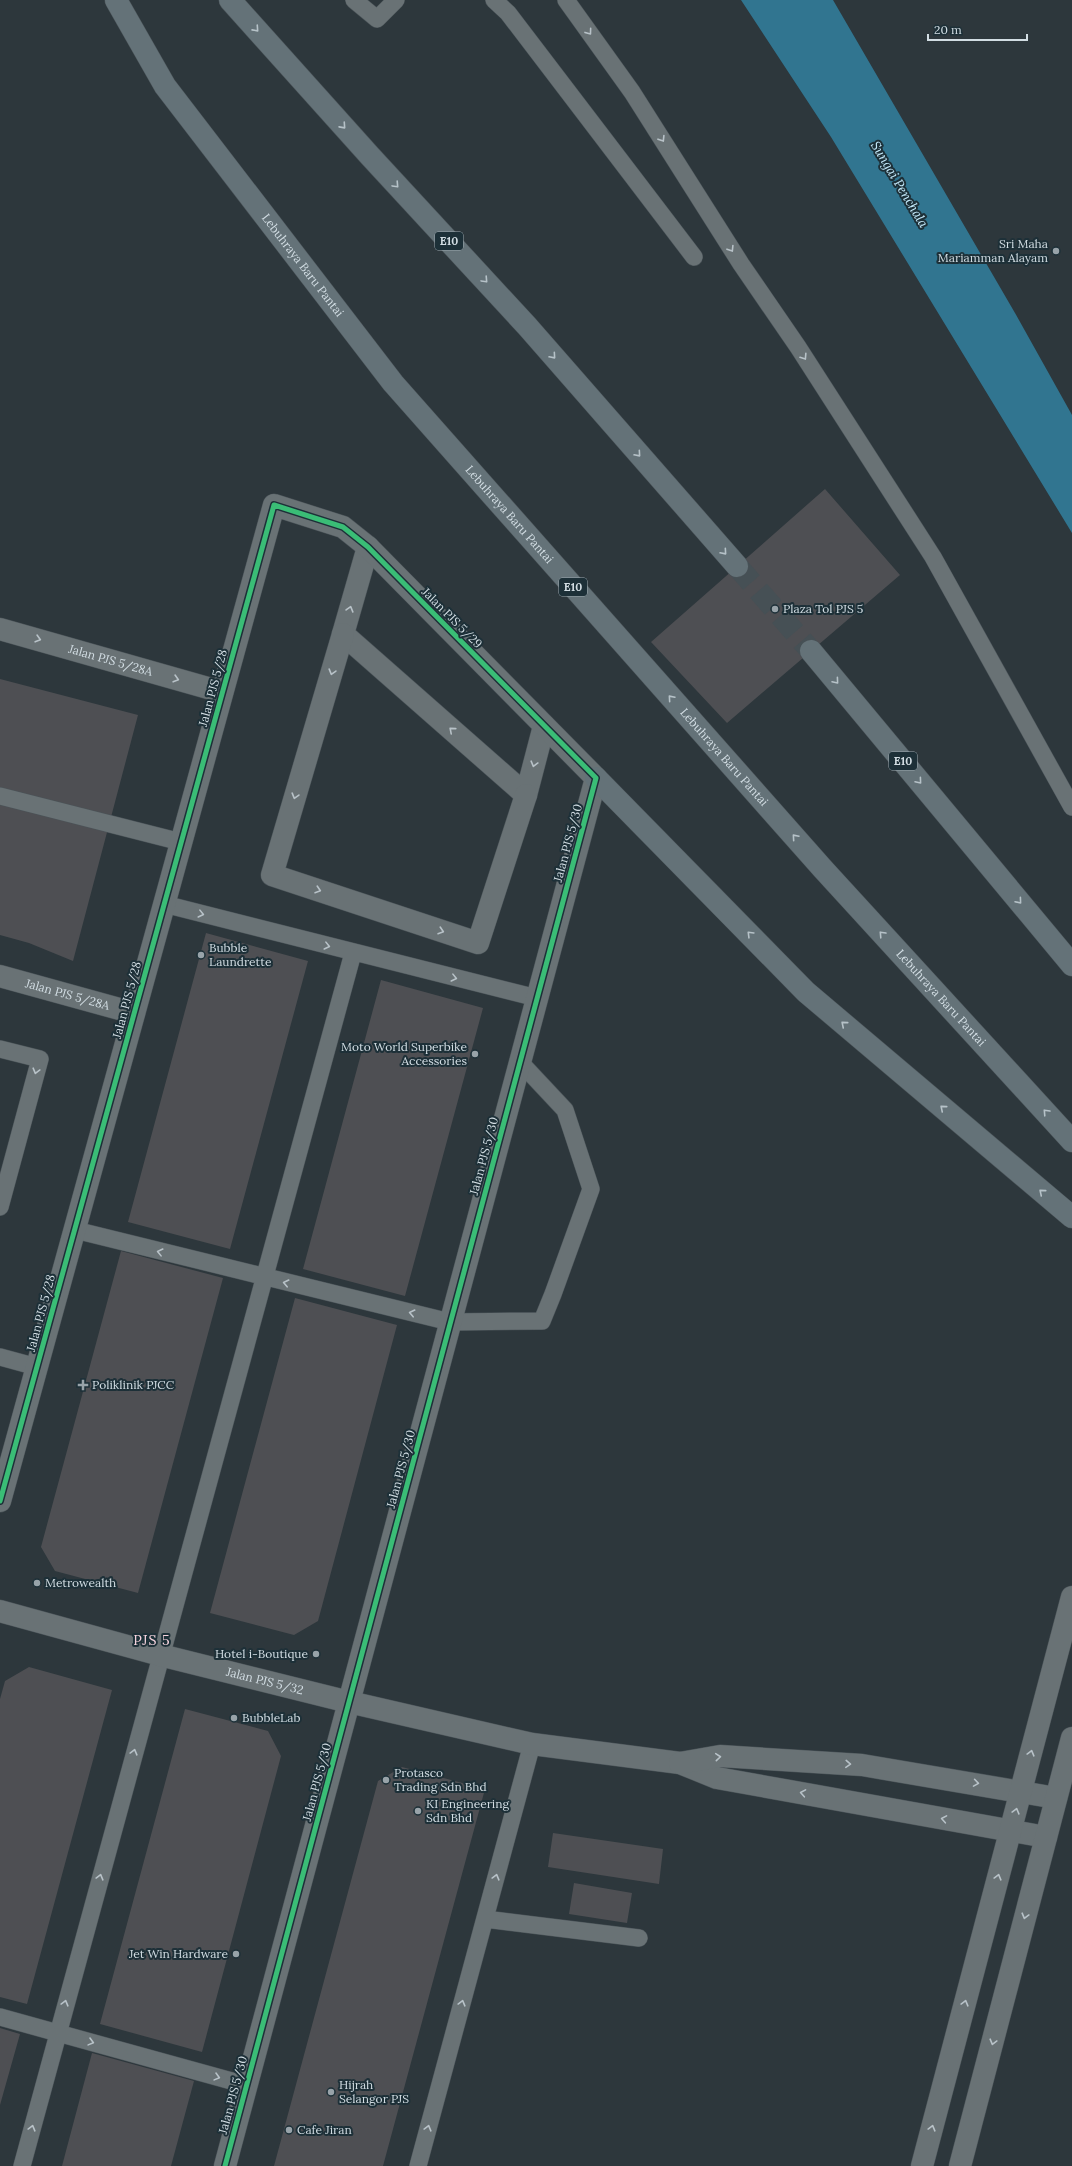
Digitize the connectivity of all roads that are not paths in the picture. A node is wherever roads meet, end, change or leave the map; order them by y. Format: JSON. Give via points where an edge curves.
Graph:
{"nodes":[{"id":1,"x":116,"y":0,"type":"edge"},
{"id":2,"x":230,"y":0,"type":"edge"},
{"id":3,"x":354,"y":0,"type":"edge"},
{"id":4,"x":396,"y":0,"type":"edge"},
{"id":5,"x":494,"y":0,"type":"edge"},
{"id":6,"x":566,"y":0,"type":"edge"},
{"id":7,"x":694,"y":257,"type":"dead end"},
{"id":8,"x":274,"y":505,"type":"joint"},
{"id":9,"x":368,"y":547,"type":"junction"},
{"id":10,"x":736,"y":566,"type":"tunnel mouth"},
{"id":11,"x":0,"y":629,"type":"edge"},
{"id":12,"x":343,"y":634,"type":"junction"},
{"id":13,"x":811,"y":651,"type":"tunnel mouth"},
{"id":14,"x":222,"y":692,"type":"junction"},
{"id":15,"x":544,"y":726,"type":"junction"},
{"id":16,"x":596,"y":778,"type":"junction"},
{"id":17,"x":526,"y":795,"type":"junction"},
{"id":18,"x":0,"y":796,"type":"edge"},
{"id":19,"x":1072,"y":807,"type":"edge"},
{"id":20,"x":181,"y":842,"type":"junction"},
{"id":21,"x":164,"y":904,"type":"junction"},
{"id":22,"x":353,"y":953,"type":"junction"},
{"id":23,"x":1072,"y":965,"type":"edge"},
{"id":24,"x":0,"y":976,"type":"edge"},
{"id":25,"x":537,"y":998,"type":"junction"},
{"id":26,"x":134,"y":1013,"type":"junction"},
{"id":27,"x":0,"y":1049,"type":"edge"},
{"id":28,"x":520,"y":1062,"type":"junction"},
{"id":29,"x":1072,"y":1141,"type":"edge"},
{"id":30,"x":0,"y":1207,"type":"edge"},
{"id":31,"x":1072,"y":1217,"type":"edge"},
{"id":32,"x":75,"y":1230,"type":"junction"},
{"id":33,"x":263,"y":1278,"type":"junction"},
{"id":34,"x":450,"y":1322,"type":"junction"},
{"id":35,"x":0,"y":1357,"type":"edge"},
{"id":36,"x":37,"y":1367,"type":"junction"},
{"id":37,"x":0,"y":1501,"type":"edge"},
{"id":38,"x":1072,"y":1596,"type":"edge"},
{"id":39,"x":0,"y":1611,"type":"edge"},
{"id":40,"x":160,"y":1655,"type":"junction"},
{"id":41,"x":349,"y":1702,"type":"junction"},
{"id":42,"x":1072,"y":1738,"type":"edge"},
{"id":43,"x":532,"y":1744,"type":"junction"},
{"id":44,"x":680,"y":1763,"type":"junction"},
{"id":45,"x":1021,"y":1790,"type":"junction"},
{"id":46,"x":1056,"y":1798,"type":"junction"},
{"id":47,"x":1010,"y":1831,"type":"junction"},
{"id":48,"x":1046,"y":1837,"type":"junction"},
{"id":49,"x":485,"y":1919,"type":"junction"},
{"id":50,"x":639,"y":1938,"type":"dead end"},
{"id":51,"x":0,"y":2017,"type":"edge"},
{"id":52,"x":57,"y":2033,"type":"junction"},
{"id":53,"x":246,"y":2085,"type":"junction"},
{"id":54,"x":22,"y":2166,"type":"edge"},
{"id":55,"x":225,"y":2166,"type":"edge"},
{"id":56,"x":418,"y":2166,"type":"edge"},
{"id":57,"x":922,"y":2166,"type":"edge"},
{"id":58,"x":960,"y":2166,"type":"edge"}],
"edges":[{"from":29,"to":1,"type":"highway","name":"Lebuhraya Baru Pantai","number":"E10","one_way":true,"via":[[818,864],[393,383],[165,86]]},
{"from":2,"to":10,"type":"highway","number":"E10","one_way":true,"via":[[527,326]]},
{"from":3,"to":4,"type":"lane","via":[[376,19]]},
{"from":5,"to":7,"type":"lane","via":[[508,13]]},
{"from":6,"to":19,"type":"lane","one_way":true,"via":[[632,92],[740,264],[798,347],[932,557]]},
{"from":8,"to":9,"type":"street","name":"Jalan PJS 5/29","via":[[344,527]]},
{"from":8,"to":14,"type":"street","name":"Jalan PJS 5/28"},
{"from":12,"to":9,"type":"street","one_way":true},
{"from":9,"to":15,"type":"street","name":"Jalan PJS 5/29"},
{"from":11,"to":14,"type":"street","name":"Jalan PJS 5/28A","one_way":true},
{"from":17,"to":12,"type":"street","one_way":true},
{"from":12,"to":17,"type":"street","one_way":true,"via":[[272,875],[478,943]]},
{"from":13,"to":23,"type":"highway","number":"E10","one_way":true},
{"from":14,"to":20,"type":"street","name":"Jalan PJS 5/28"},
{"from":15,"to":16,"type":"street","name":"Jalan PJS 5/29"},
{"from":15,"to":17,"type":"street","one_way":true},
{"from":16,"to":25,"type":"street","name":"Jalan PJS 5/30"},
{"from":31,"to":16,"type":"highway","one_way":true,"via":[[806,992]]},
{"from":18,"to":20,"type":"lane"},
{"from":20,"to":21,"type":"street","name":"Jalan PJS 5/28"},
{"from":21,"to":22,"type":"lane","one_way":true},
{"from":21,"to":26,"type":"street","name":"Jalan PJS 5/28"},
{"from":22,"to":25,"type":"lane","one_way":true},
{"from":22,"to":33,"type":"lane"},
{"from":24,"to":26,"type":"street","name":"Jalan PJS 5/28A"},
{"from":25,"to":28,"type":"street","name":"Jalan PJS 5/30"},
{"from":26,"to":32,"type":"street","name":"Jalan PJS 5/28"},
{"from":27,"to":30,"type":"lane","one_way":true,"via":[[40,1059]]},
{"from":28,"to":34,"type":"street","name":"Jalan PJS 5/30"},
{"from":28,"to":34,"type":"lane","via":[[565,1110],[591,1188],[542,1320]]},
{"from":33,"to":32,"type":"lane","one_way":true},
{"from":32,"to":36,"type":"street","name":"Jalan PJS 5/28"},
{"from":34,"to":33,"type":"lane","one_way":true},
{"from":33,"to":40,"type":"lane"},
{"from":34,"to":41,"type":"street","name":"Jalan PJS 5/30"},
{"from":35,"to":36,"type":"lane"},
{"from":36,"to":37,"type":"street","name":"Jalan PJS 5/28"},
{"from":45,"to":38,"type":"street","one_way":true},
{"from":39,"to":40,"type":"street","name":"Jalan PJS 5/32"},
{"from":40,"to":41,"type":"street","name":"Jalan PJS 5/32"},
{"from":52,"to":40,"type":"lane","one_way":true},
{"from":41,"to":43,"type":"street","name":"Jalan PJS 5/32"},
{"from":41,"to":53,"type":"street","name":"Jalan PJS 5/30"},
{"from":42,"to":46,"type":"street"},
{"from":43,"to":44,"type":"street","name":"Jalan PJS 5/32"},
{"from":49,"to":43,"type":"lane","one_way":true},
{"from":44,"to":45,"type":"street","one_way":true,"via":[[720,1756],[862,1765]]},
{"from":47,"to":44,"type":"street","one_way":true,"via":[[716,1778]]},
{"from":45,"to":46,"type":"street"},
{"from":47,"to":45,"type":"street","one_way":true},
{"from":46,"to":48,"type":"street"},
{"from":47,"to":48,"type":"street"},
{"from":57,"to":47,"type":"street","one_way":true},
{"from":48,"to":58,"type":"street","one_way":true},
{"from":49,"to":50,"type":"lane"},
{"from":56,"to":49,"type":"lane","one_way":true},
{"from":51,"to":52,"type":"lane"},
{"from":52,"to":53,"type":"lane","one_way":true},
{"from":54,"to":52,"type":"lane","one_way":true},
{"from":53,"to":55,"type":"street","name":"Jalan PJS 5/30"}]}
